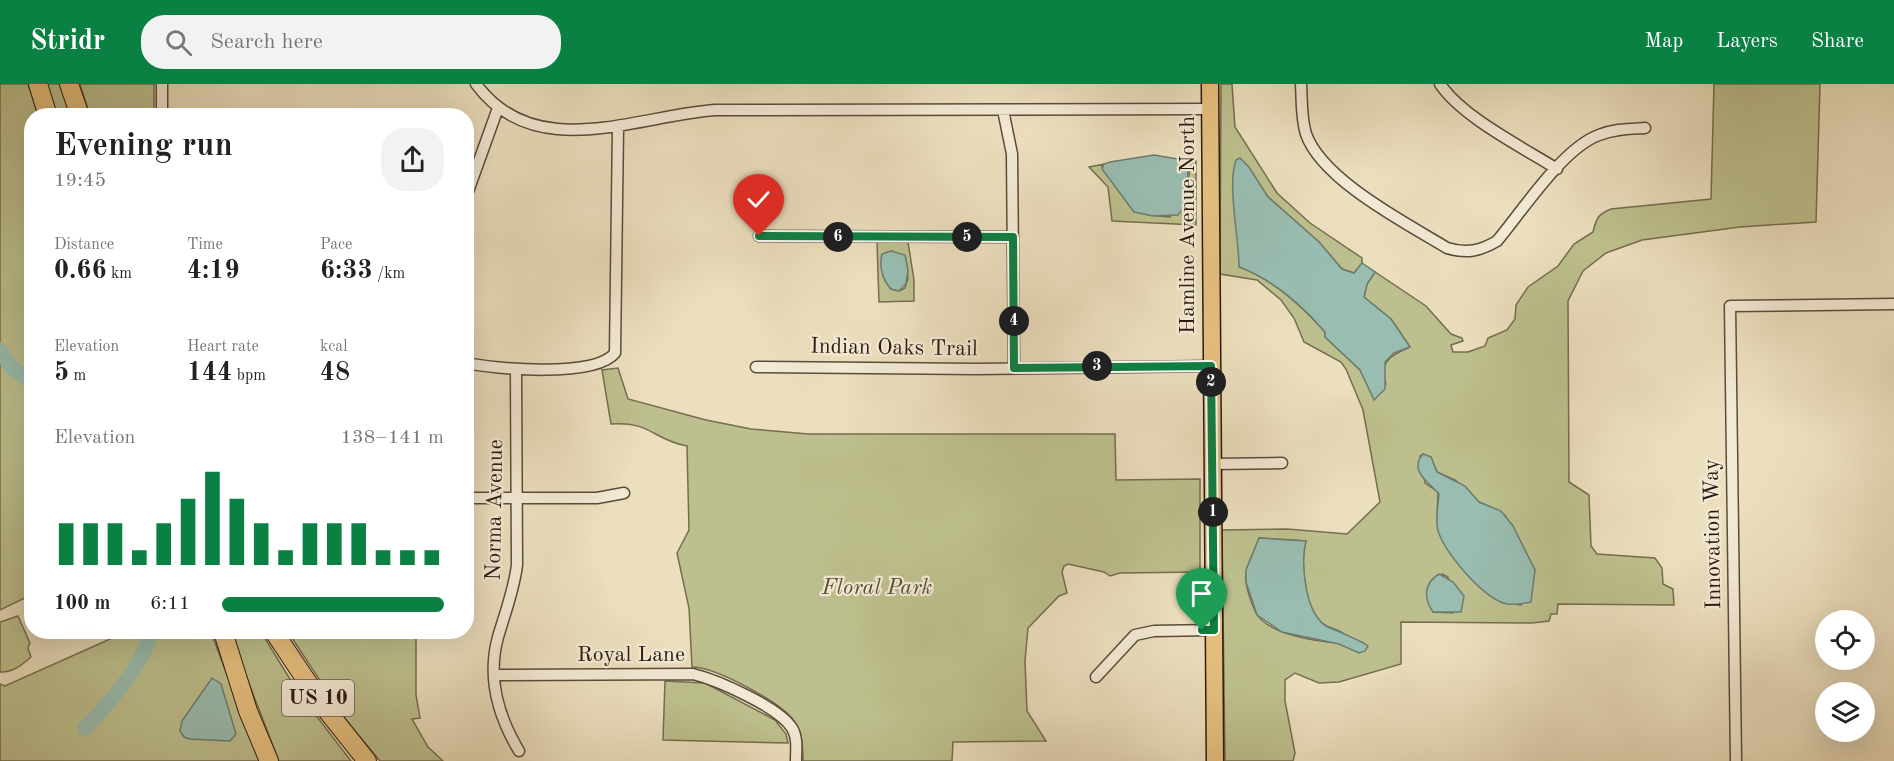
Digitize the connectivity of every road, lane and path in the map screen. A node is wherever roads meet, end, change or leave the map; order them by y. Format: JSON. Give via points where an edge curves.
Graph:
{"nodes":[{"id":1,"x":38,"y":84,"type":"edge"},
{"id":2,"x":69,"y":84,"type":"edge"},
{"id":3,"x":162,"y":84,"type":"edge"},
{"id":4,"x":476,"y":84,"type":"edge"},
{"id":5,"x":1210,"y":84,"type":"edge"},
{"id":6,"x":1301,"y":84,"type":"edge"},
{"id":7,"x":1440,"y":84,"type":"edge"},
{"id":8,"x":46,"y":108,"type":"edge"},
{"id":9,"x":77,"y":108,"type":"edge"},
{"id":10,"x":162,"y":108,"type":"edge"},
{"id":11,"x":498,"y":108,"type":"junction"},
{"id":12,"x":1210,"y":109,"type":"junction"},
{"id":13,"x":1003,"y":110,"type":"junction"},
{"id":14,"x":618,"y":128,"type":"junction"},
{"id":15,"x":1645,"y":128,"type":"dead end"},
{"id":16,"x":1557,"y":169,"type":"junction"},
{"id":17,"x":474,"y":175,"type":"edge"},
{"id":18,"x":759,"y":236,"type":"dead end"},
{"id":19,"x":1013,"y":237,"type":"junction"},
{"id":20,"x":1894,"y":304,"type":"edge"},
{"id":21,"x":474,"y":364,"type":"edge"},
{"id":22,"x":1211,"y":366,"type":"junction"},
{"id":23,"x":756,"y":367,"type":"dead end"},
{"id":24,"x":1014,"y":368,"type":"junction"},
{"id":25,"x":516,"y":371,"type":"junction"},
{"id":26,"x":1282,"y":463,"type":"dead end"},
{"id":27,"x":1212,"y":464,"type":"junction"},
{"id":28,"x":624,"y":493,"type":"dead end"},
{"id":29,"x":516,"y":497,"type":"junction"},
{"id":30,"x":474,"y":498,"type":"edge"},
{"id":31,"x":1214,"y":630,"type":"junction"},
{"id":32,"x":226,"y":639,"type":"edge"},
{"id":33,"x":279,"y":639,"type":"edge"},
{"id":34,"x":494,"y":675,"type":"junction"},
{"id":35,"x":1096,"y":677,"type":"dead end"},
{"id":36,"x":519,"y":751,"type":"dead end"},
{"id":37,"x":269,"y":761,"type":"edge"},
{"id":38,"x":367,"y":761,"type":"edge"},
{"id":39,"x":796,"y":761,"type":"edge"},
{"id":40,"x":1215,"y":761,"type":"edge"},
{"id":41,"x":1736,"y":761,"type":"edge"}],
"edges":[{"from":1,"to":8,"type":"highway"},
{"from":2,"to":9,"type":"highway"},
{"from":3,"to":10,"type":"street"},
{"from":4,"to":11,"type":"street"},
{"from":5,"to":12,"type":"main road","name":"Hamline Avenue North"},
{"from":6,"to":16,"type":"street","via":[[1306,134],[1322,161],[1343,181],[1447,248],[1475,251],[1497,241]]},
{"from":7,"to":16,"type":"street","via":[[1467,111]]},
{"from":11,"to":14,"type":"street","via":[[513,118],[539,126]]},
{"from":11,"to":17,"type":"street"},
{"from":12,"to":13,"type":"street"},
{"from":12,"to":22,"type":"main road","name":"Hamline Avenue North"},
{"from":13,"to":14,"type":"street","via":[[715,110]]},
{"from":13,"to":19,"type":"street","via":[[1012,154]]},
{"from":14,"to":25,"type":"street","via":[[615,353],[597,363]]},
{"from":15,"to":16,"type":"street","via":[[1598,135],[1573,151]]},
{"from":18,"to":19,"type":"street"},
{"from":19,"to":24,"type":"street"},
{"from":20,"to":41,"type":"street","name":"Innovation Way","via":[[1730,306]]},
{"from":21,"to":25,"type":"street"},
{"from":22,"to":24,"type":"street","name":"Indian Oaks Trail"},
{"from":22,"to":27,"type":"main road","name":"Hamline Avenue North"},
{"from":23,"to":24,"type":"street","name":"Indian Oaks Trail"},
{"from":25,"to":29,"type":"street","name":"Norma Avenue"},
{"from":26,"to":27,"type":"street"},
{"from":27,"to":31,"type":"main road","name":"Hamline Avenue North"},
{"from":28,"to":29,"type":"street","via":[[597,498]]},
{"from":29,"to":30,"type":"street"},
{"from":29,"to":34,"type":"street","name":"Norma Avenue","via":[[515,579],[497,639]]},
{"from":31,"to":35,"type":"street","via":[[1135,635]]},
{"from":31,"to":40,"type":"main road","name":"Hamline Avenue North"},
{"from":32,"to":37,"type":"highway","number":"US 10","via":[[248,711]]},
{"from":33,"to":38,"type":"highway","number":"US 10","via":[[324,707]]},
{"from":34,"to":36,"type":"street","name":"Norma Avenue","via":[[497,706]]},
{"from":34,"to":39,"type":"street","name":"Royal Lane","via":[[706,677],[786,720],[795,735]]}]}
